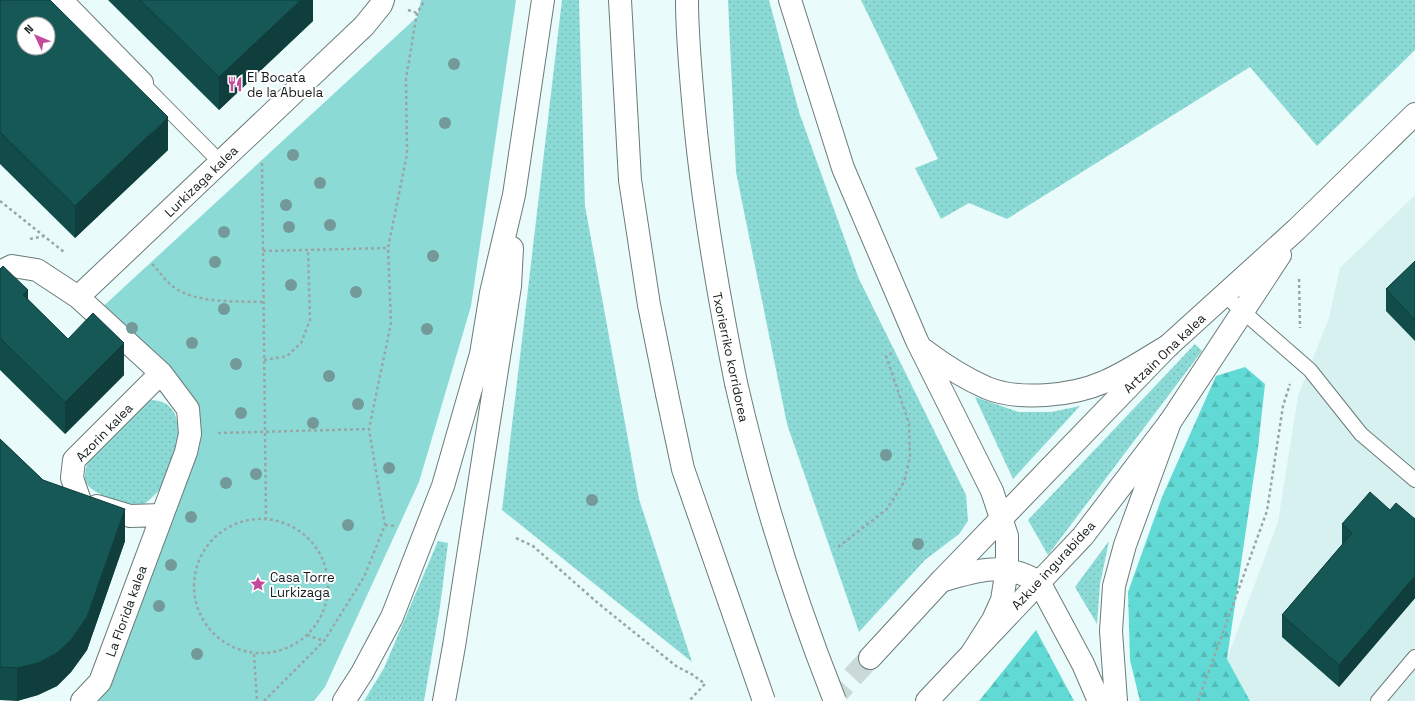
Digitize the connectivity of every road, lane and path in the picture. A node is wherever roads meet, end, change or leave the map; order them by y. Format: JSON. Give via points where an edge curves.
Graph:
{"nodes":[{"id":1,"x":61,"y":0,"type":"edge"},
{"id":2,"x":383,"y":0,"type":"edge"},
{"id":3,"x":425,"y":0,"type":"edge"},
{"id":4,"x":543,"y":0,"type":"edge"},
{"id":5,"x":620,"y":0,"type":"edge"},
{"id":6,"x":687,"y":0,"type":"edge"},
{"id":7,"x":790,"y":0,"type":"edge"},
{"id":8,"x":142,"y":83,"type":"joint"},
{"id":9,"x":1415,"y":114,"type":"edge"},
{"id":10,"x":260,"y":125,"type":"junction"},
{"id":11,"x":221,"y":163,"type":"junction"},
{"id":12,"x":514,"y":195,"type":"junction"},
{"id":13,"x":0,"y":201,"type":"edge"},
{"id":14,"x":1297,"y":229,"type":"junction"},
{"id":15,"x":134,"y":245,"type":"junction"},
{"id":16,"x":388,"y":248,"type":"junction"},
{"id":17,"x":308,"y":250,"type":"junction"},
{"id":18,"x":263,"y":251,"type":"junction"},
{"id":19,"x":68,"y":255,"type":"dead end"},
{"id":20,"x":0,"y":272,"type":"edge"},
{"id":21,"x":1299,"y":275,"type":"dead end"},
{"id":22,"x":1224,"y":295,"type":"junction"},
{"id":23,"x":78,"y":297,"type":"junction"},
{"id":24,"x":264,"y":302,"type":"junction"},
{"id":25,"x":1243,"y":312,"type":"junction"},
{"id":26,"x":919,"y":345,"type":"junction"},
{"id":27,"x":1168,"y":346,"type":"junction"},
{"id":28,"x":1297,"y":358,"type":"junction"},
{"id":29,"x":264,"y":360,"type":"junction"},
{"id":30,"x":161,"y":372,"type":"junction"},
{"id":31,"x":1170,"y":422,"type":"junction"},
{"id":32,"x":370,"y":429,"type":"junction"},
{"id":33,"x":265,"y":432,"type":"junction"},
{"id":34,"x":190,"y":434,"type":"junction"},
{"id":35,"x":1415,"y":480,"type":"edge"},
{"id":36,"x":53,"y":489,"type":"edge"},
{"id":37,"x":80,"y":501,"type":"junction"},
{"id":38,"x":162,"y":515,"type":"junction"},
{"id":39,"x":266,"y":518,"type":"junction"},
{"id":40,"x":1002,"y":518,"type":"junction"},
{"id":41,"x":385,"y":525,"type":"junction"},
{"id":42,"x":399,"y":527,"type":"dead end"},
{"id":43,"x":516,"y":538,"type":"dead end"},
{"id":44,"x":838,"y":547,"type":"dead end"},
{"id":45,"x":1007,"y":568,"type":"junction"},
{"id":46,"x":941,"y":581,"type":"junction"},
{"id":47,"x":1039,"y":582,"type":"junction"},
{"id":48,"x":307,"y":635,"type":"junction"},
{"id":49,"x":324,"y":640,"type":"junction"},
{"id":50,"x":254,"y":653,"type":"junction"},
{"id":51,"x":972,"y":653,"type":"junction"},
{"id":52,"x":1415,"y":657,"type":"edge"},
{"id":53,"x":870,"y":658,"type":"tunnel mouth"},
{"id":54,"x":82,"y":701,"type":"edge"},
{"id":55,"x":257,"y":701,"type":"edge"},
{"id":56,"x":264,"y":701,"type":"edge"},
{"id":57,"x":344,"y":701,"type":"edge"},
{"id":58,"x":444,"y":701,"type":"edge"},
{"id":59,"x":689,"y":701,"type":"edge"},
{"id":60,"x":764,"y":701,"type":"edge"},
{"id":61,"x":835,"y":701,"type":"edge"},
{"id":62,"x":927,"y":701,"type":"edge"},
{"id":63,"x":1098,"y":701,"type":"edge"},
{"id":64,"x":1116,"y":701,"type":"edge"},
{"id":65,"x":1198,"y":701,"type":"edge"},
{"id":66,"x":1378,"y":701,"type":"edge"}],
"edges":[{"from":1,"to":8,"type":"main road"},
{"from":2,"to":10,"type":"main road","name":"Lurkizaga kalea","via":[[364,26]]},
{"from":3,"to":16,"type":"path","via":[[418,13],[406,79],[407,154]]},
{"from":4,"to":12,"type":"main road"},
{"from":5,"to":60,"type":"main road","bridge":true,"via":[[630,180],[649,305],[667,394],[683,469]]},
{"from":6,"to":61,"type":"main road","name":"Txorierriko korridorea","bridge":true,"via":[[687,29],[699,170],[718,296],[736,383],[772,523]]},
{"from":7,"to":26,"type":"main road","via":[[843,168]]},
{"from":8,"to":11,"type":"lane"},
{"from":9,"to":14,"type":"main road","name":"Artzain Ona kalea"},
{"from":10,"to":11,"type":"main road","name":"Lurkizaga kalea"},
{"from":10,"to":18,"type":"path"},
{"from":11,"to":15,"type":"main road","name":"Lurkizaga kalea"},
{"from":12,"to":57,"type":"main road","via":[[491,293],[481,354],[443,486],[392,617]]},
{"from":12,"to":58,"type":"main road","via":[[510,286]]},
{"from":13,"to":19,"type":"path"},
{"from":14,"to":22,"type":"main road","name":"Artzain Ona kalea"},
{"from":14,"to":25,"type":"main road","name":"Artzain Ona kalea"},
{"from":15,"to":23,"type":"main road","name":"Lurkizaga kalea"},
{"from":15,"to":24,"type":"path","via":[[172,286],[199,298]]},
{"from":16,"to":17,"type":"path"},
{"from":16,"to":32,"type":"path","via":[[391,323]]},
{"from":17,"to":18,"type":"path"},
{"from":17,"to":29,"type":"path","via":[[310,320],[301,343],[287,356]]},
{"from":18,"to":24,"type":"path"},
{"from":20,"to":23,"type":"main road","via":[[12,266],[37,270]]},
{"from":21,"to":28,"type":"path","via":[[1301,345]]},
{"from":22,"to":25,"type":"lane"},
{"from":22,"to":27,"type":"main road","name":"Artzain Ona kalea"},
{"from":23,"to":30,"type":"main road"},
{"from":24,"to":29,"type":"path"},
{"from":25,"to":28,"type":"lane"},
{"from":25,"to":31,"type":"main road","name":"Artzain Ona kalea"},
{"from":26,"to":27,"type":"main road","via":[[956,373],[989,388],[1028,396],[1067,393],[1104,382]]},
{"from":26,"to":40,"type":"main road","via":[[992,491]]},
{"from":26,"to":44,"type":"path","via":[[886,356],[909,423],[910,457],[904,482],[887,509]]},
{"from":27,"to":40,"type":"main road","name":"Artzain Ona kalea"},
{"from":28,"to":35,"type":"lane","via":[[1310,370],[1360,434]]},
{"from":28,"to":65,"type":"path","via":[[1283,406],[1267,512]]},
{"from":29,"to":33,"type":"path"},
{"from":30,"to":34,"type":"main road","via":[[188,408]]},
{"from":30,"to":37,"type":"main road","name":"Azorin kalea","via":[[74,460],[72,478]]},
{"from":31,"to":47,"type":"main road","name":"Azkue ingurabidea","via":[[1083,536]]},
{"from":31,"to":64,"type":"main road","via":[[1124,545],[1114,586],[1111,631]]},
{"from":32,"to":33,"type":"path"},
{"from":32,"to":41,"type":"path"},
{"from":33,"to":34,"type":"path"},
{"from":33,"to":39,"type":"path"},
{"from":34,"to":38,"type":"main road","via":[[186,452]]},
{"from":36,"to":37,"type":"main road"},
{"from":37,"to":38,"type":"main road","via":[[130,516]]},
{"from":38,"to":54,"type":"main road","name":"La Florida kalea","via":[[100,682]]},
{"from":39,"to":48,"type":"path","via":[[288,524],[306,536],[320,553],[328,574],[328,596],[321,618]]},
{"from":39,"to":50,"type":"path","via":[[243,520],[222,531],[205,547],[195,568],[193,592],[199,614],[212,633],[231,647]]},
{"from":40,"to":45,"type":"main road","via":[[1007,536]]},
{"from":40,"to":46,"type":"main road"},
{"from":41,"to":42,"type":"path"},
{"from":41,"to":49,"type":"path","via":[[364,577]]},
{"from":43,"to":59,"type":"path","via":[[534,546],[599,604],[676,666],[705,684]]},
{"from":45,"to":46,"type":"main road","via":[[964,574]]},
{"from":45,"to":47,"type":"main road","via":[[1026,574]]},
{"from":45,"to":51,"type":"main road","via":[[1002,600],[993,620]]},
{"from":46,"to":53,"type":"main road"},
{"from":47,"to":51,"type":"main road","name":"Azkue ingurabidea"},
{"from":47,"to":63,"type":"main road","via":[[1083,664]]},
{"from":48,"to":49,"type":"path"},
{"from":48,"to":50,"type":"path","via":[[291,646]]},
{"from":49,"to":56,"type":"path"},
{"from":50,"to":55,"type":"path"},
{"from":51,"to":62,"type":"main road","name":"Azkue ingurabidea"},
{"from":52,"to":66,"type":"lane"}]}
